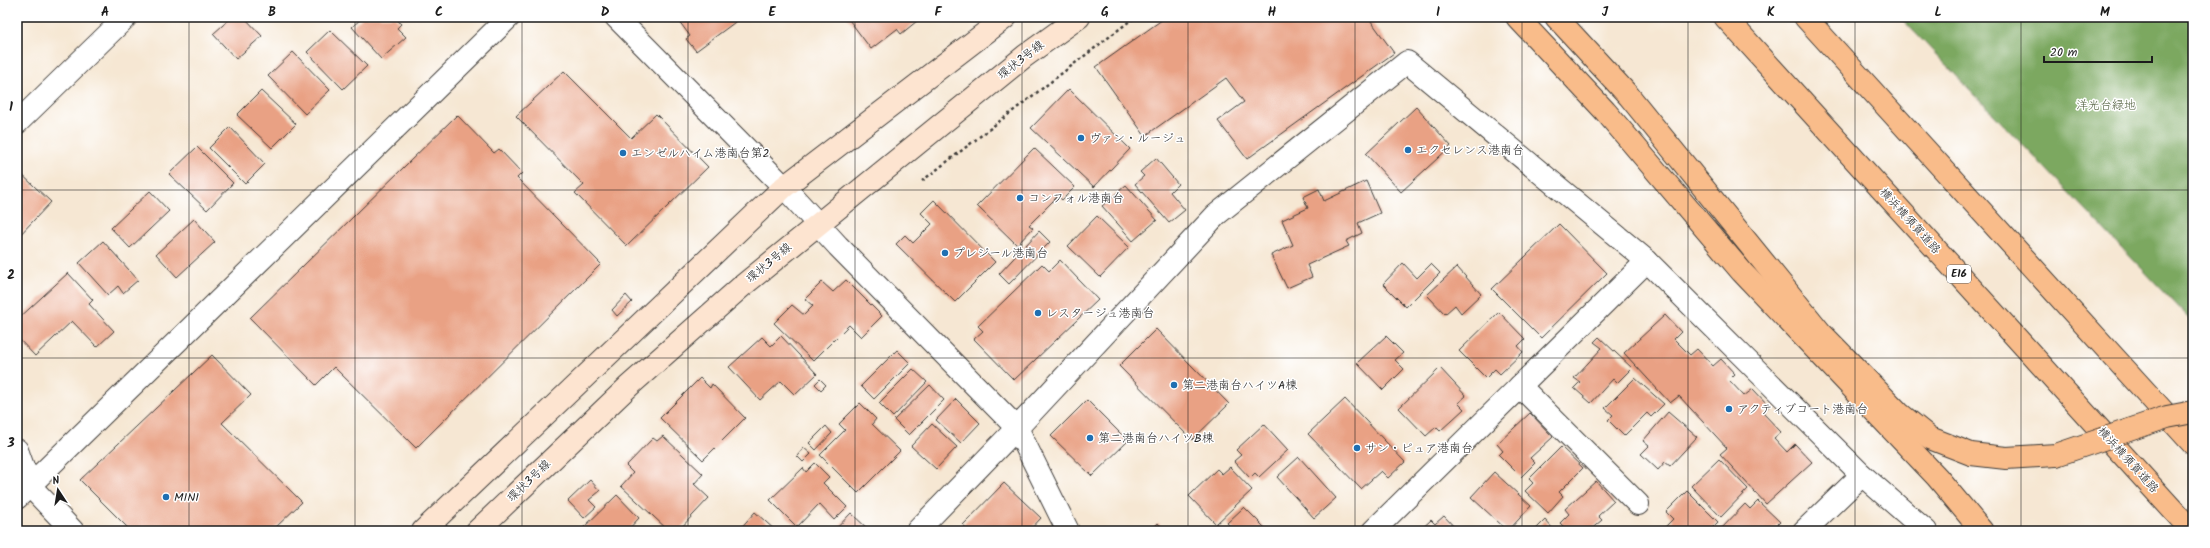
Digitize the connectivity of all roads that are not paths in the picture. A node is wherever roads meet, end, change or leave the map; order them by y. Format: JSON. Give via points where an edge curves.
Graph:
{"nodes":[{"id":1,"x":126,"y":17,"type":"edge"},
{"id":2,"x":510,"y":17,"type":"edge"},
{"id":3,"x":616,"y":17,"type":"edge"},
{"id":4,"x":1006,"y":17,"type":"edge"},
{"id":5,"x":1079,"y":17,"type":"edge"},
{"id":6,"x":1518,"y":17,"type":"edge"},
{"id":7,"x":1556,"y":17,"type":"edge"},
{"id":8,"x":1725,"y":17,"type":"edge"},
{"id":9,"x":1805,"y":17,"type":"edge"},
{"id":10,"x":17,"y":123,"type":"edge"},
{"id":11,"x":784,"y":187,"type":"junction"},
{"id":12,"x":817,"y":223,"type":"junction"},
{"id":13,"x":1647,"y":261,"type":"junction"},
{"id":14,"x":1520,"y":386,"type":"junction"},
{"id":15,"x":2193,"y":412,"type":"edge"},
{"id":16,"x":1018,"y":428,"type":"junction"},
{"id":17,"x":2193,"y":444,"type":"edge"},
{"id":18,"x":17,"y":450,"type":"edge"},
{"id":19,"x":1862,"y":475,"type":"junction"},
{"id":20,"x":23,"y":492,"type":"edge"},
{"id":21,"x":1638,"y":504,"type":"dead end"},
{"id":22,"x":74,"y":531,"type":"edge"},
{"id":23,"x":423,"y":531,"type":"edge"},
{"id":24,"x":477,"y":531,"type":"edge"},
{"id":25,"x":917,"y":531,"type":"edge"},
{"id":26,"x":1068,"y":531,"type":"edge"},
{"id":27,"x":1373,"y":531,"type":"edge"},
{"id":28,"x":1804,"y":531,"type":"edge"},
{"id":29,"x":1926,"y":531,"type":"edge"},
{"id":30,"x":1982,"y":531,"type":"edge"},
{"id":31,"x":2192,"y":531,"type":"edge"}],
"edges":[{"from":1,"to":10,"type":"street"},
{"from":2,"to":20,"type":"street"},
{"from":3,"to":11,"type":"street"},
{"from":4,"to":11,"type":"street"},
{"from":5,"to":12,"type":"street","name":"環状3号線","via":[[1025,56]]},
{"from":6,"to":30,"type":"highway","via":[[1610,117],[1742,272],[1937,477]]},
{"from":7,"to":15,"type":"highway","bridge":true,"via":[[1629,96],[1821,333],[1899,413],[1930,438],[1971,454],[2006,458],[2056,455],[2167,417]]},
{"from":8,"to":31,"type":"highway","name":"横浜横須賀道路","number":"E16"},
{"from":9,"to":17,"type":"highway"},
{"from":11,"to":12,"type":"street"},
{"from":11,"to":23,"type":"street"},
{"from":12,"to":16,"type":"street"},
{"from":12,"to":24,"type":"street","name":"環状3号線","via":[[635,381]]},
{"from":13,"to":14,"type":"street"},
{"from":13,"to":16,"type":"street","via":[[1407,62],[1216,215]]},
{"from":13,"to":19,"type":"street"},
{"from":14,"to":21,"type":"street"},
{"from":14,"to":27,"type":"street"},
{"from":16,"to":25,"type":"street"},
{"from":16,"to":26,"type":"street"},
{"from":18,"to":20,"type":"street"},
{"from":19,"to":28,"type":"street"},
{"from":19,"to":29,"type":"street"},
{"from":20,"to":22,"type":"street"}]}
